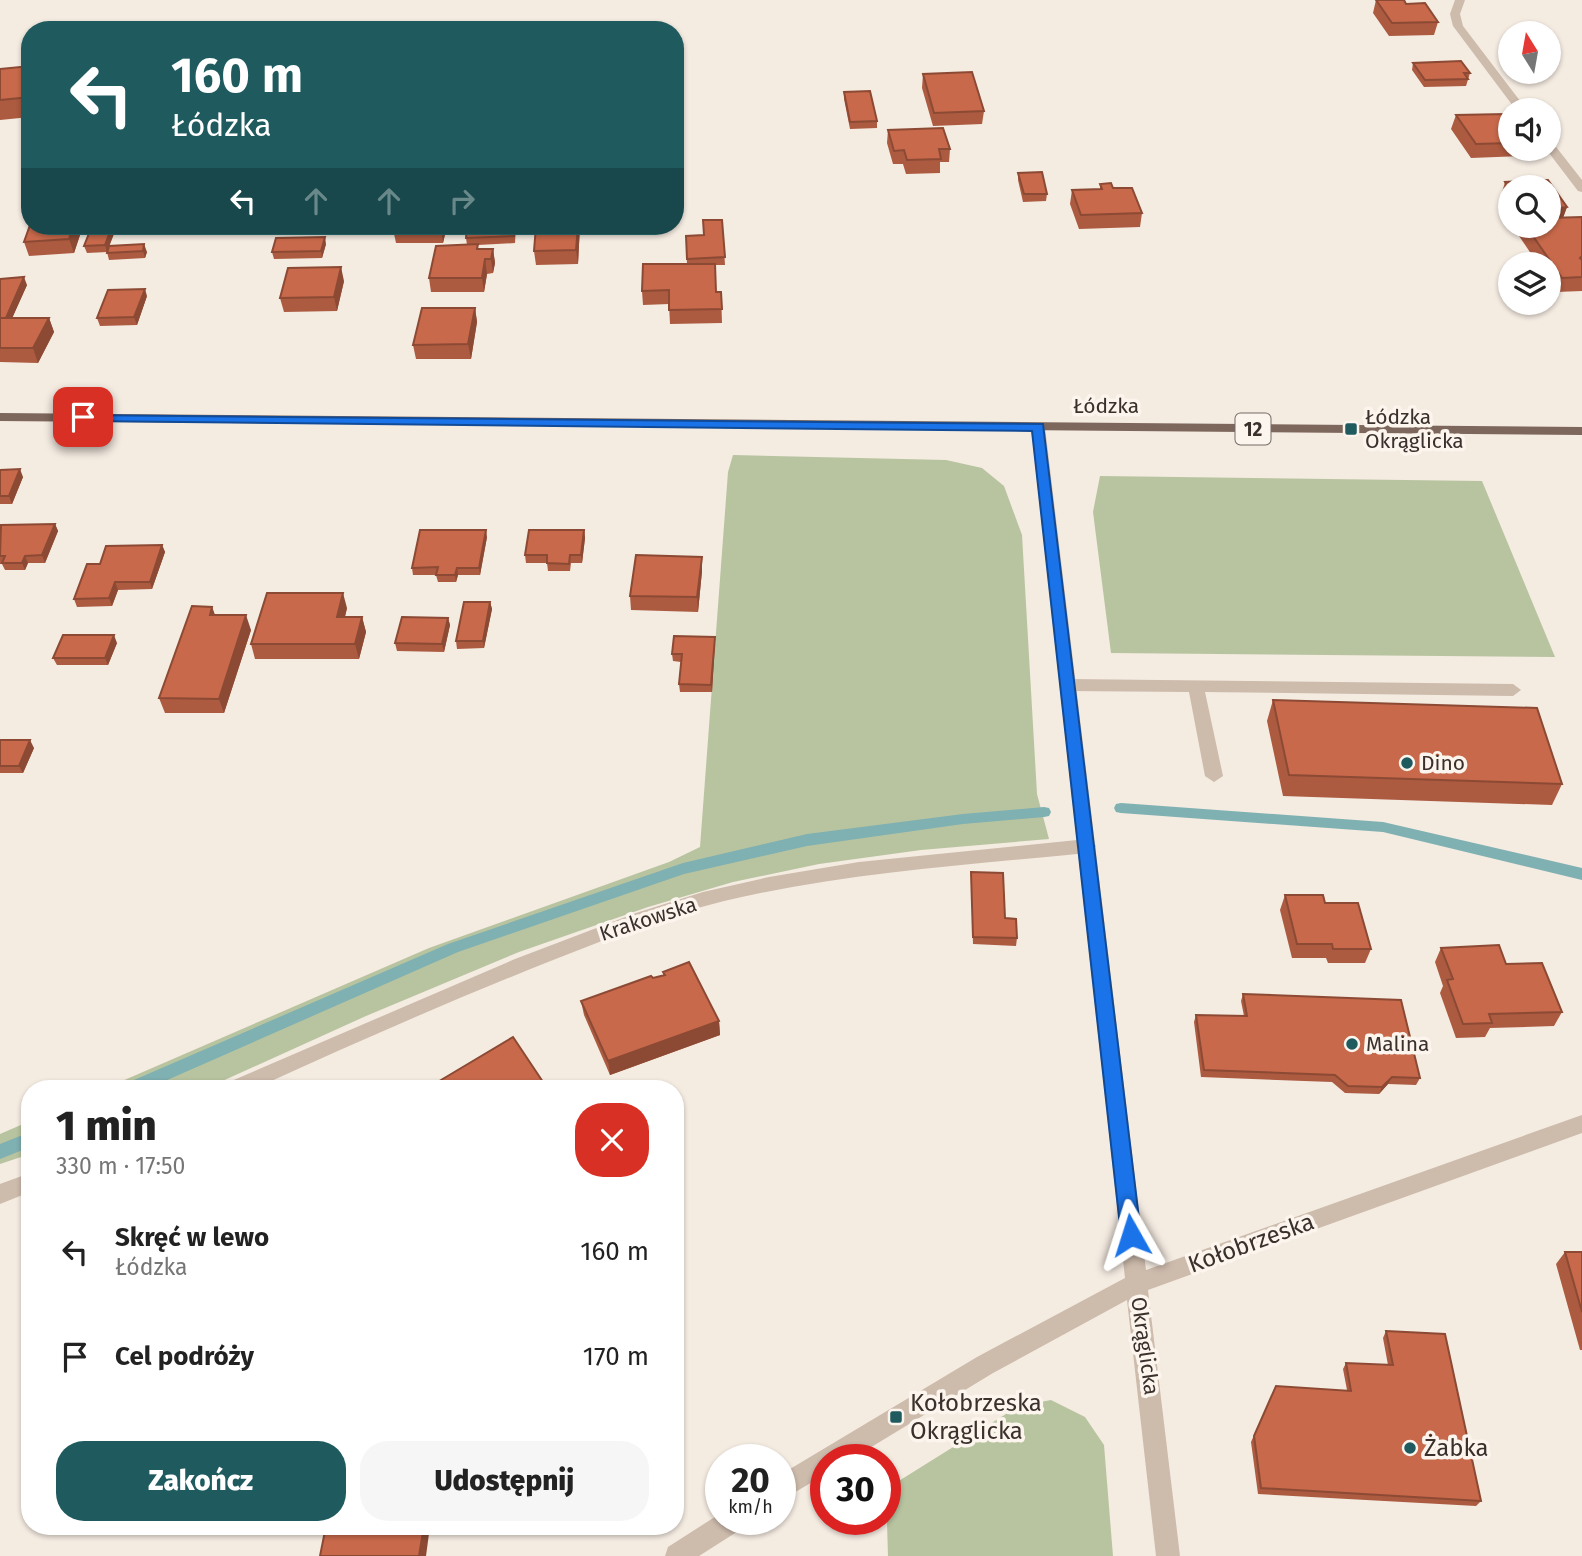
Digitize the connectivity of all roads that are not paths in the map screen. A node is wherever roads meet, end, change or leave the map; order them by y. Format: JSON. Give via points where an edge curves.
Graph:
{"nodes":[{"id":1,"x":1460,"y":0,"type":"edge"},
{"id":2,"x":1513,"y":98,"type":"edge"},
{"id":3,"x":1561,"y":161,"type":"edge"},
{"id":4,"x":1582,"y":188,"type":"edge"},
{"id":5,"x":0,"y":416,"type":"edge"},
{"id":6,"x":1038,"y":427,"type":"junction"},
{"id":7,"x":1582,"y":431,"type":"edge"},
{"id":8,"x":1068,"y":685,"type":"junction"},
{"id":9,"x":1196,"y":687,"type":"junction"},
{"id":10,"x":1513,"y":690,"type":"dead end"},
{"id":11,"x":1214,"y":776,"type":"dead end"},
{"id":12,"x":1087,"y":846,"type":"junction"},
{"id":13,"x":254,"y":1080,"type":"edge"},
{"id":14,"x":1582,"y":1124,"type":"edge"},
{"id":15,"x":21,"y":1186,"type":"edge"},
{"id":16,"x":0,"y":1194,"type":"edge"},
{"id":17,"x":1136,"y":1284,"type":"junction"},
{"id":18,"x":854,"y":1444,"type":"edge"},
{"id":19,"x":709,"y":1535,"type":"edge"},
{"id":20,"x":677,"y":1556,"type":"edge"},
{"id":21,"x":1168,"y":1556,"type":"edge"}],
"edges":[{"from":1,"to":2,"type":"street","via":[[1455,14],[1458,26]]},
{"from":3,"to":4,"type":"street"},
{"from":5,"to":6,"type":"main road","name":"Łódzka","number":"12"},
{"from":6,"to":7,"type":"main road","name":"Łódzka","number":"12"},
{"from":6,"to":8,"type":"street","name":"Okrąglicka"},
{"from":8,"to":9,"type":"street"},
{"from":8,"to":12,"type":"street","name":"Okrąglicka"},
{"from":9,"to":10,"type":"street"},
{"from":9,"to":11,"type":"street"},
{"from":12,"to":13,"type":"street","name":"Krakowska","via":[[802,877],[722,895],[626,924],[506,970]]},
{"from":12,"to":17,"type":"street","name":"Okrąglicka"},
{"from":14,"to":17,"type":"street","name":"Kołobrzeska"},
{"from":15,"to":16,"type":"street"},
{"from":17,"to":18,"type":"street","name":"Kołobrzeska","via":[[985,1365]]},
{"from":17,"to":21,"type":"street","name":"Okrąglicka"},
{"from":19,"to":20,"type":"street"}]}
